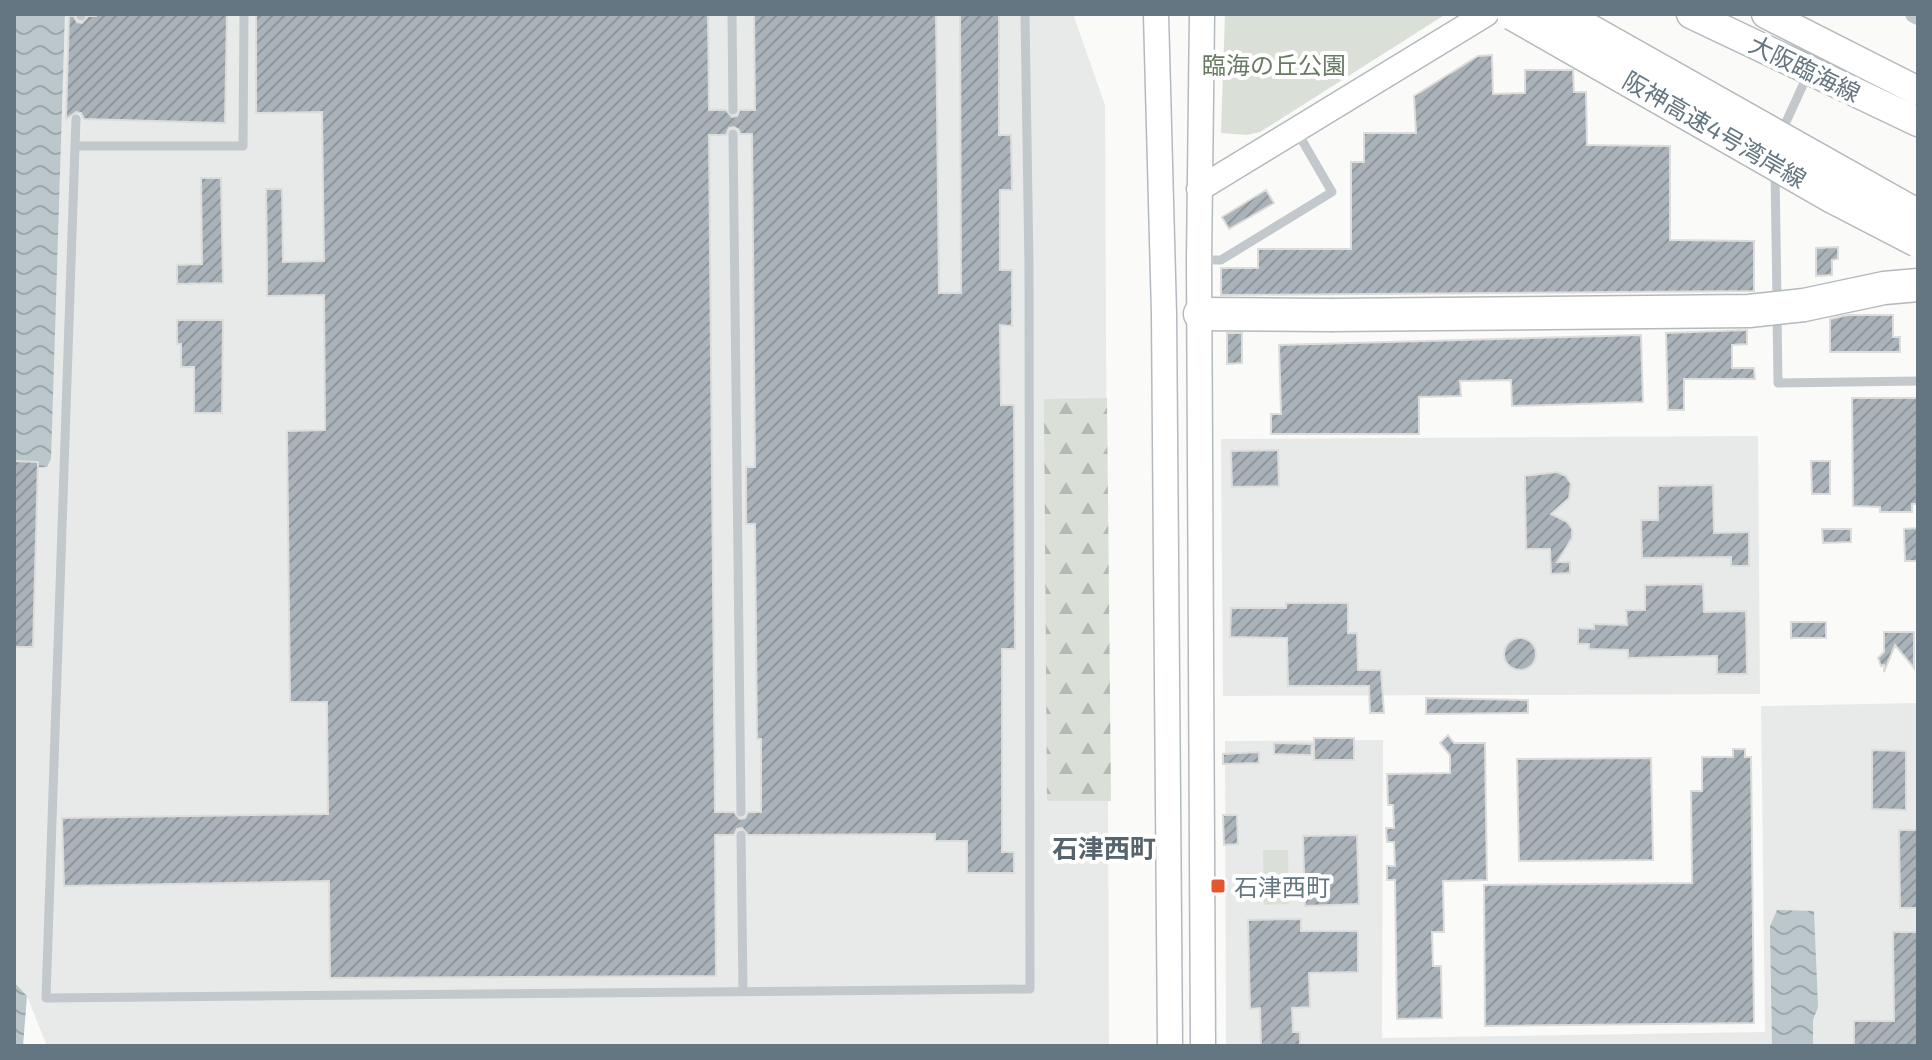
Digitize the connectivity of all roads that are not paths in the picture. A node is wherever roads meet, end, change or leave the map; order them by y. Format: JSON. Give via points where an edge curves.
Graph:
{"nodes":[{"id":1,"x":244,"y":14,"type":"edge"},
{"id":2,"x":732,"y":14,"type":"edge"},
{"id":3,"x":1025,"y":14,"type":"edge"},
{"id":4,"x":1139,"y":14,"type":"edge"},
{"id":5,"x":1156,"y":14,"type":"edge"},
{"id":6,"x":1202,"y":14,"type":"edge"},
{"id":7,"x":1486,"y":14,"type":"edge"},
{"id":8,"x":1513,"y":14,"type":"edge"},
{"id":9,"x":1560,"y":14,"type":"edge"},
{"id":10,"x":1569,"y":14,"type":"edge"},
{"id":11,"x":1691,"y":14,"type":"edge"},
{"id":12,"x":1766,"y":14,"type":"edge"},
{"id":13,"x":1810,"y":71,"type":"junction"},
{"id":14,"x":1918,"y":91,"type":"edge"},
{"id":15,"x":1701,"y":94,"type":"junction"},
{"id":16,"x":733,"y":110,"type":"dead end"},
{"id":17,"x":76,"y":119,"type":"dead end"},
{"id":18,"x":1918,"y":122,"type":"edge"},
{"id":19,"x":1296,"y":130,"type":"junction"},
{"id":20,"x":733,"y":134,"type":"dead end"},
{"id":21,"x":75,"y":146,"type":"junction"},
{"id":22,"x":1161,"y":167,"type":"junction"},
{"id":23,"x":1199,"y":189,"type":"junction"},
{"id":24,"x":1918,"y":216,"type":"edge"},
{"id":25,"x":1918,"y":241,"type":"edge"},
{"id":26,"x":1199,"y":261,"type":"junction"},
{"id":27,"x":1918,"y":285,"type":"edge"},
{"id":28,"x":1164,"y":314,"type":"junction"},
{"id":29,"x":1200,"y":314,"type":"junction"},
{"id":30,"x":1918,"y":381,"type":"edge"},
{"id":31,"x":741,"y":812,"type":"dead end"},
{"id":32,"x":741,"y":835,"type":"dead end"},
{"id":33,"x":743,"y":991,"type":"junction"},
{"id":34,"x":1170,"y":1046,"type":"edge"},
{"id":35,"x":1203,"y":1046,"type":"edge"}],
"edges":[{"from":1,"to":21,"type":"lane","via":[[243,146]]},
{"from":2,"to":16,"type":"lane"},
{"from":3,"to":33,"type":"lane","via":[[1030,989]]},
{"from":4,"to":22,"type":"street"},
{"from":5,"to":22,"type":"street"},
{"from":6,"to":23,"type":"street"},
{"from":7,"to":19,"type":"street"},
{"from":8,"to":25,"type":"highway","name":"阪神高速4号湾岸線","bridge":true},
{"from":9,"to":15,"type":"highway","name":"阪神高速4号湾岸線","bridge":true},
{"from":10,"to":15,"type":"highway","bridge":true},
{"from":11,"to":13,"type":"main road","name":"大阪臨海線"},
{"from":12,"to":14,"type":"main road","name":"大阪臨海線"},
{"from":13,"to":18,"type":"main road","name":"大阪臨海線"},
{"from":13,"to":30,"type":"lane","via":[[1782,127],[1775,170],[1778,383]]},
{"from":15,"to":24,"type":"highway","name":"阪神高速4号湾岸線","bridge":true},
{"from":17,"to":21,"type":"lane"},
{"from":19,"to":23,"type":"street"},
{"from":19,"to":26,"type":"lane","via":[[1332,192],[1221,260]]},
{"from":20,"to":31,"type":"lane"},
{"from":21,"to":33,"type":"lane","via":[[46,998]]},
{"from":22,"to":28,"type":"street"},
{"from":23,"to":26,"type":"street"},
{"from":26,"to":29,"type":"street"},
{"from":27,"to":29,"type":"highway","bridge":true,"via":[[1749,311]]},
{"from":28,"to":29,"type":"street"},
{"from":28,"to":34,"type":"street"},
{"from":29,"to":35,"type":"street"},
{"from":32,"to":33,"type":"lane"}]}
